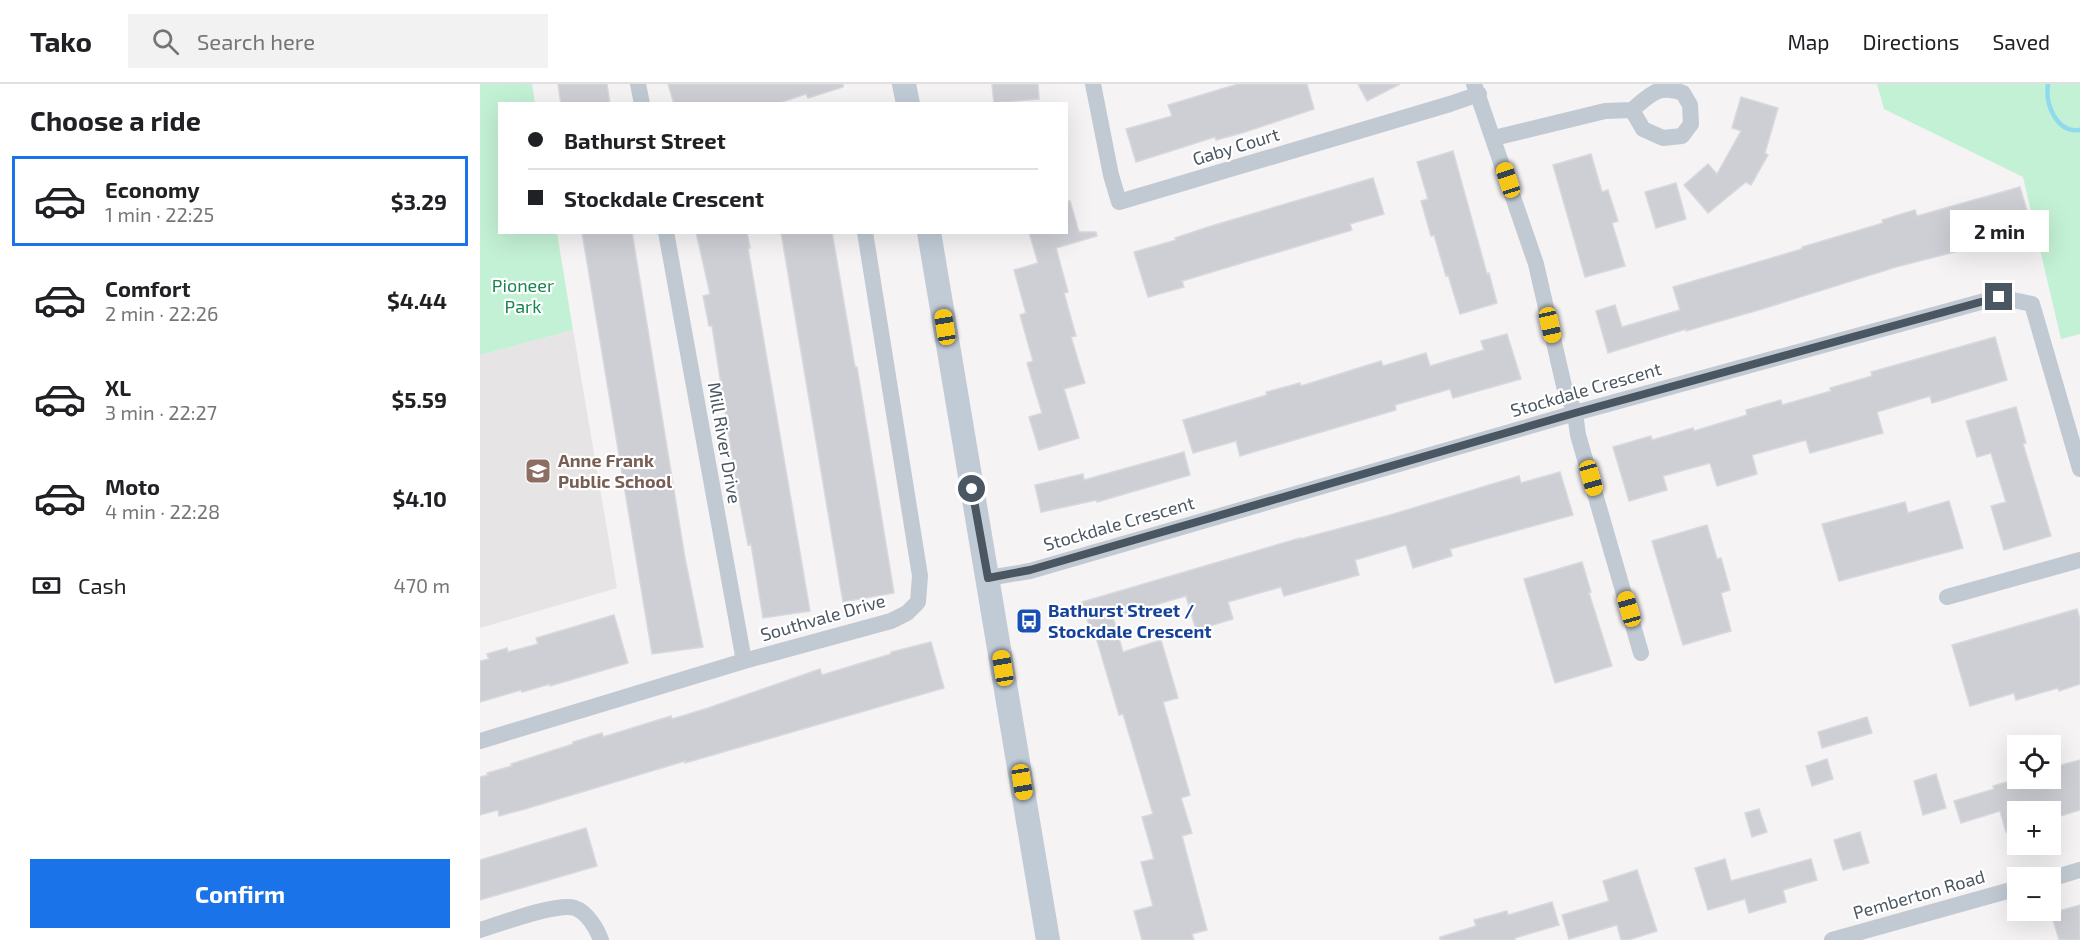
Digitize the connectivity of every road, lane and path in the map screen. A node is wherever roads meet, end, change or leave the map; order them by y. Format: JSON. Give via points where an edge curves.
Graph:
{"nodes":[{"id":1,"x":638,"y":84,"type":"edge"},
{"id":2,"x":904,"y":84,"type":"edge"},
{"id":3,"x":1093,"y":84,"type":"edge"},
{"id":4,"x":1477,"y":89,"type":"edge"},
{"id":5,"x":642,"y":102,"type":"edge"},
{"id":6,"x":908,"y":102,"type":"edge"},
{"id":7,"x":1632,"y":110,"type":"dead end"},
{"id":8,"x":1494,"y":138,"type":"junction"},
{"id":9,"x":666,"y":234,"type":"edge"},
{"id":10,"x":865,"y":234,"type":"edge"},
{"id":11,"x":929,"y":234,"type":"edge"},
{"id":12,"x":1575,"y":413,"type":"junction"},
{"id":13,"x":2080,"y":469,"type":"edge"},
{"id":14,"x":2080,"y":560,"type":"edge"},
{"id":15,"x":988,"y":578,"type":"junction"},
{"id":16,"x":1947,"y":597,"type":"dead end"},
{"id":17,"x":1641,"y":653,"type":"dead end"},
{"id":18,"x":744,"y":661,"type":"junction"},
{"id":19,"x":480,"y":741,"type":"edge"},
{"id":20,"x":2080,"y":870,"type":"edge"},
{"id":21,"x":2061,"y":876,"type":"edge"},
{"id":22,"x":2007,"y":891,"type":"edge"},
{"id":23,"x":480,"y":930,"type":"edge"},
{"id":24,"x":601,"y":940,"type":"edge"},
{"id":25,"x":1048,"y":940,"type":"edge"},
{"id":26,"x":1832,"y":940,"type":"edge"}],
"edges":[{"from":1,"to":5,"type":"street"},
{"from":2,"to":6,"type":"main road"},
{"from":3,"to":4,"type":"street","name":"Gaby Court","via":[[1119,202],[1450,104]]},
{"from":4,"to":8,"type":"street"},
{"from":7,"to":8,"type":"street","via":[[1605,111]]},
{"from":8,"to":12,"type":"street","via":[[1536,264],[1564,386]]},
{"from":9,"to":18,"type":"street","name":"Mill River Drive"},
{"from":10,"to":18,"type":"street","name":"Southvale Drive","via":[[920,576],[918,602],[891,621]]},
{"from":11,"to":15,"type":"main road"},
{"from":12,"to":13,"type":"street","name":"Stockdale Crescent","via":[[1999,297],[2032,304]]},
{"from":12,"to":15,"type":"street","name":"Stockdale Crescent","via":[[1041,567]]},
{"from":12,"to":17,"type":"street"},
{"from":14,"to":16,"type":"street"},
{"from":15,"to":25,"type":"main road"},
{"from":18,"to":19,"type":"street","name":"Southvale Drive"},
{"from":20,"to":21,"type":"street"},
{"from":22,"to":26,"type":"street","name":"Pemberton Road"},
{"from":23,"to":24,"type":"street","via":[[554,908],[575,908],[587,916]]}]}
